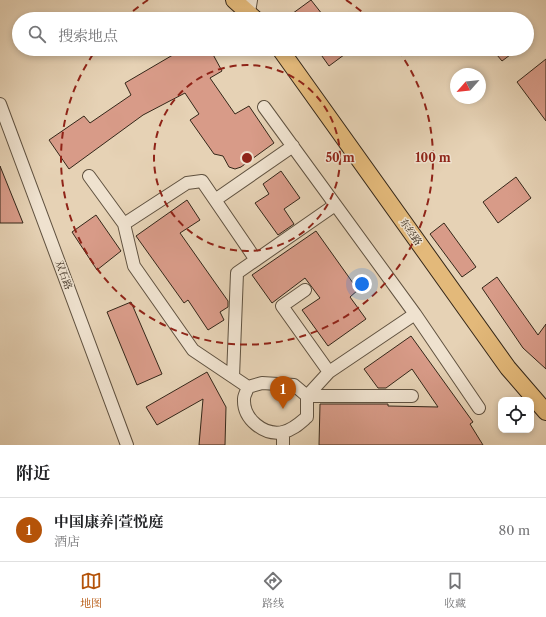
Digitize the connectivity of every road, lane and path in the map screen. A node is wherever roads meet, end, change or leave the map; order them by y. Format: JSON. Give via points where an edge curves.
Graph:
{"nodes":[{"id":1,"x":234,"y":0,"type":"edge"},
{"id":2,"x":252,"y":10,"type":"edge"},
{"id":3,"x":285,"y":56,"type":"edge"},
{"id":4,"x":0,"y":104,"type":"edge"},
{"id":5,"x":264,"y":107,"type":"dead end"},
{"id":6,"x":293,"y":146,"type":"junction"},
{"id":7,"x":89,"y":176,"type":"dead end"},
{"id":8,"x":215,"y":200,"type":"junction"},
{"id":9,"x":335,"y":205,"type":"junction"},
{"id":10,"x":124,"y":224,"type":"junction"},
{"id":11,"x":256,"y":260,"type":"junction"},
{"id":12,"x":306,"y":290,"type":"dead end"},
{"id":13,"x":415,"y":314,"type":"junction"},
{"id":14,"x":329,"y":372,"type":"junction"},
{"id":15,"x":233,"y":377,"type":"junction"},
{"id":16,"x":248,"y":387,"type":"junction"},
{"id":17,"x":307,"y":396,"type":"junction"},
{"id":18,"x":412,"y":396,"type":"dead end"},
{"id":19,"x":478,"y":408,"type":"dead end"},
{"id":20,"x":546,"y":412,"type":"edge"},
{"id":21,"x":283,"y":432,"type":"junction"},
{"id":22,"x":127,"y":445,"type":"edge"},
{"id":23,"x":283,"y":445,"type":"edge"}],
"edges":[{"from":1,"to":2,"type":"main road"},
{"from":3,"to":20,"type":"main road","name":"东经路","via":[[508,368]]},
{"from":4,"to":22,"type":"street","name":"双石路"},
{"from":5,"to":6,"type":"street"},
{"from":6,"to":8,"type":"street"},
{"from":6,"to":9,"type":"street"},
{"from":7,"to":10,"type":"street"},
{"from":8,"to":10,"type":"street","via":[[202,181],[187,183]]},
{"from":8,"to":11,"type":"street"},
{"from":9,"to":11,"type":"street"},
{"from":9,"to":13,"type":"street"},
{"from":10,"to":15,"type":"street","via":[[134,266],[193,350]]},
{"from":11,"to":15,"type":"street","via":[[237,272]]},
{"from":12,"to":14,"type":"street","via":[[282,306]]},
{"from":13,"to":14,"type":"street"},
{"from":13,"to":19,"type":"street"},
{"from":14,"to":17,"type":"street"},
{"from":15,"to":16,"type":"street"},
{"from":16,"to":17,"type":"street","via":[[262,383],[294,385]]},
{"from":16,"to":21,"type":"street","via":[[244,398],[251,422],[260,428]]},
{"from":17,"to":18,"type":"street"},
{"from":17,"to":21,"type":"street","via":[[307,417],[295,428]]},
{"from":21,"to":23,"type":"street"}]}
